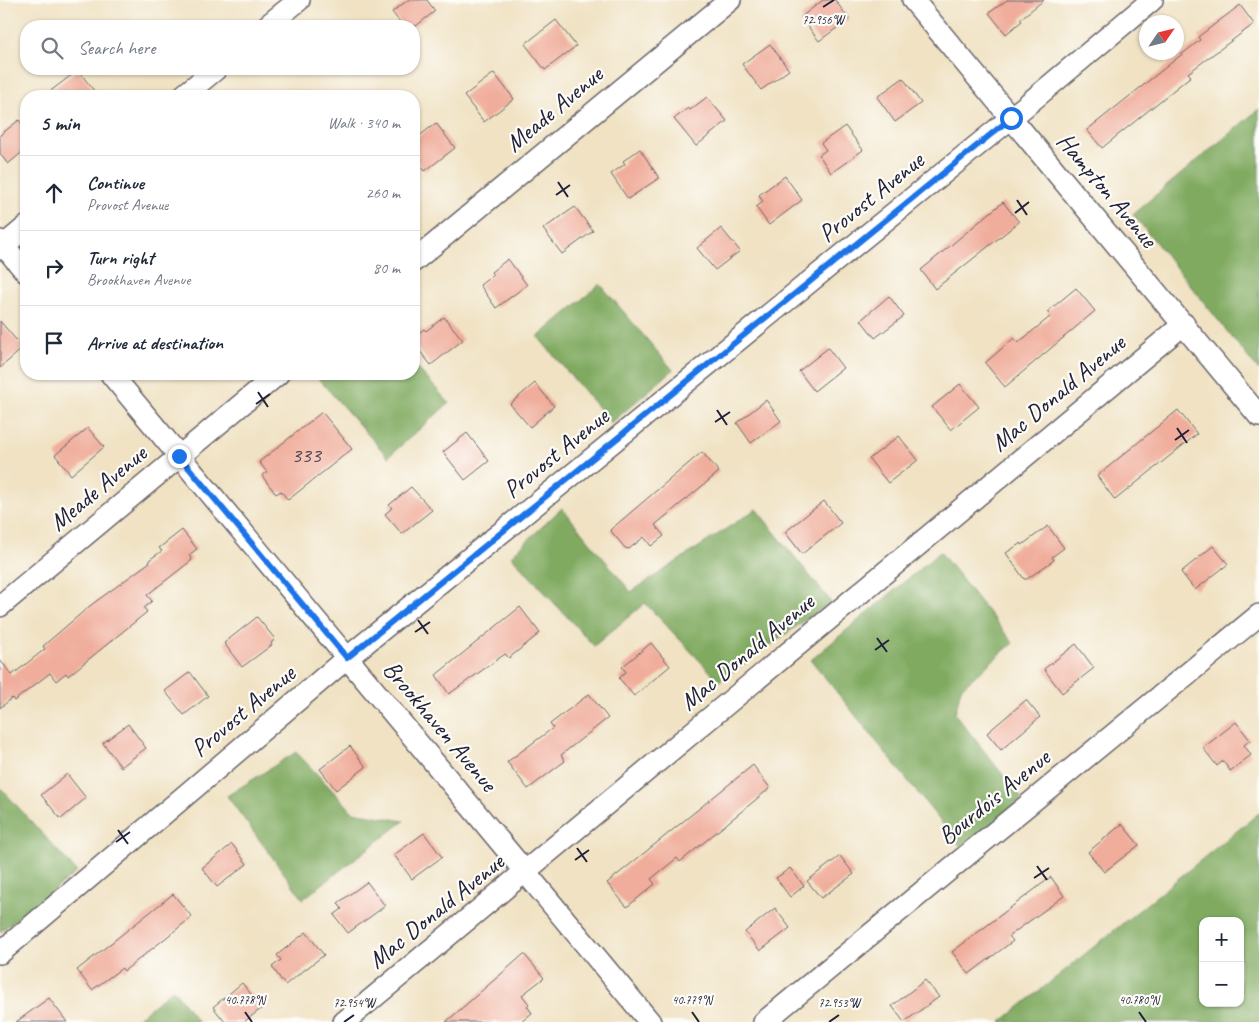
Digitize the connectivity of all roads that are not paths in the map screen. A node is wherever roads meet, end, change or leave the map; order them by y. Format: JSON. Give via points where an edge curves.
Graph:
{"nodes":[{"id":1,"x":299,"y":0,"type":"edge"},
{"id":2,"x":730,"y":0,"type":"edge"},
{"id":3,"x":913,"y":0,"type":"edge"},
{"id":4,"x":1152,"y":0,"type":"edge"},
{"id":5,"x":274,"y":20,"type":"edge"},
{"id":6,"x":209,"y":75,"type":"edge"},
{"id":7,"x":190,"y":90,"type":"edge"},
{"id":8,"x":1011,"y":118,"type":"junction"},
{"id":9,"x":20,"y":231,"type":"edge"},
{"id":10,"x":1,"y":245,"type":"edge"},
{"id":11,"x":420,"y":256,"type":"edge"},
{"id":12,"x":20,"y":266,"type":"edge"},
{"id":13,"x":1184,"y":324,"type":"junction"},
{"id":14,"x":115,"y":380,"type":"edge"},
{"id":15,"x":271,"y":380,"type":"edge"},
{"id":16,"x":1259,"y":416,"type":"edge"},
{"id":17,"x":179,"y":456,"type":"junction"},
{"id":18,"x":0,"y":606,"type":"edge"},
{"id":19,"x":1259,"y":615,"type":"edge"},
{"id":20,"x":347,"y":658,"type":"junction"},
{"id":21,"x":526,"y":873,"type":"junction"},
{"id":22,"x":0,"y":953,"type":"edge"},
{"id":23,"x":344,"y":1022,"type":"edge"},
{"id":24,"x":650,"y":1022,"type":"edge"},
{"id":25,"x":764,"y":1022,"type":"edge"}],
"edges":[{"from":1,"to":5,"type":"street"},
{"from":2,"to":11,"type":"street","name":"Meade Avenue"},
{"from":3,"to":8,"type":"street","name":"Hampton Avenue"},
{"from":4,"to":8,"type":"street","name":"Provost Avenue"},
{"from":6,"to":7,"type":"street"},
{"from":8,"to":13,"type":"street","name":"Hampton Avenue"},
{"from":8,"to":20,"type":"street","name":"Provost Avenue"},
{"from":9,"to":10,"type":"street"},
{"from":10,"to":12,"type":"street"},
{"from":13,"to":16,"type":"street","name":"Hampton Avenue"},
{"from":13,"to":21,"type":"street","name":"Mac Donald Avenue"},
{"from":14,"to":17,"type":"street","name":"Brookhaven Avenue"},
{"from":15,"to":17,"type":"street","name":"Meade Avenue"},
{"from":17,"to":18,"type":"street","name":"Meade Avenue"},
{"from":17,"to":20,"type":"street","name":"Brookhaven Avenue"},
{"from":19,"to":25,"type":"street","name":"Bourdois Avenue"},
{"from":20,"to":21,"type":"street","name":"Brookhaven Avenue"},
{"from":20,"to":22,"type":"street","name":"Provost Avenue"},
{"from":21,"to":23,"type":"street","name":"Mac Donald Avenue"},
{"from":21,"to":24,"type":"street","name":"Brookhaven Avenue"}]}
